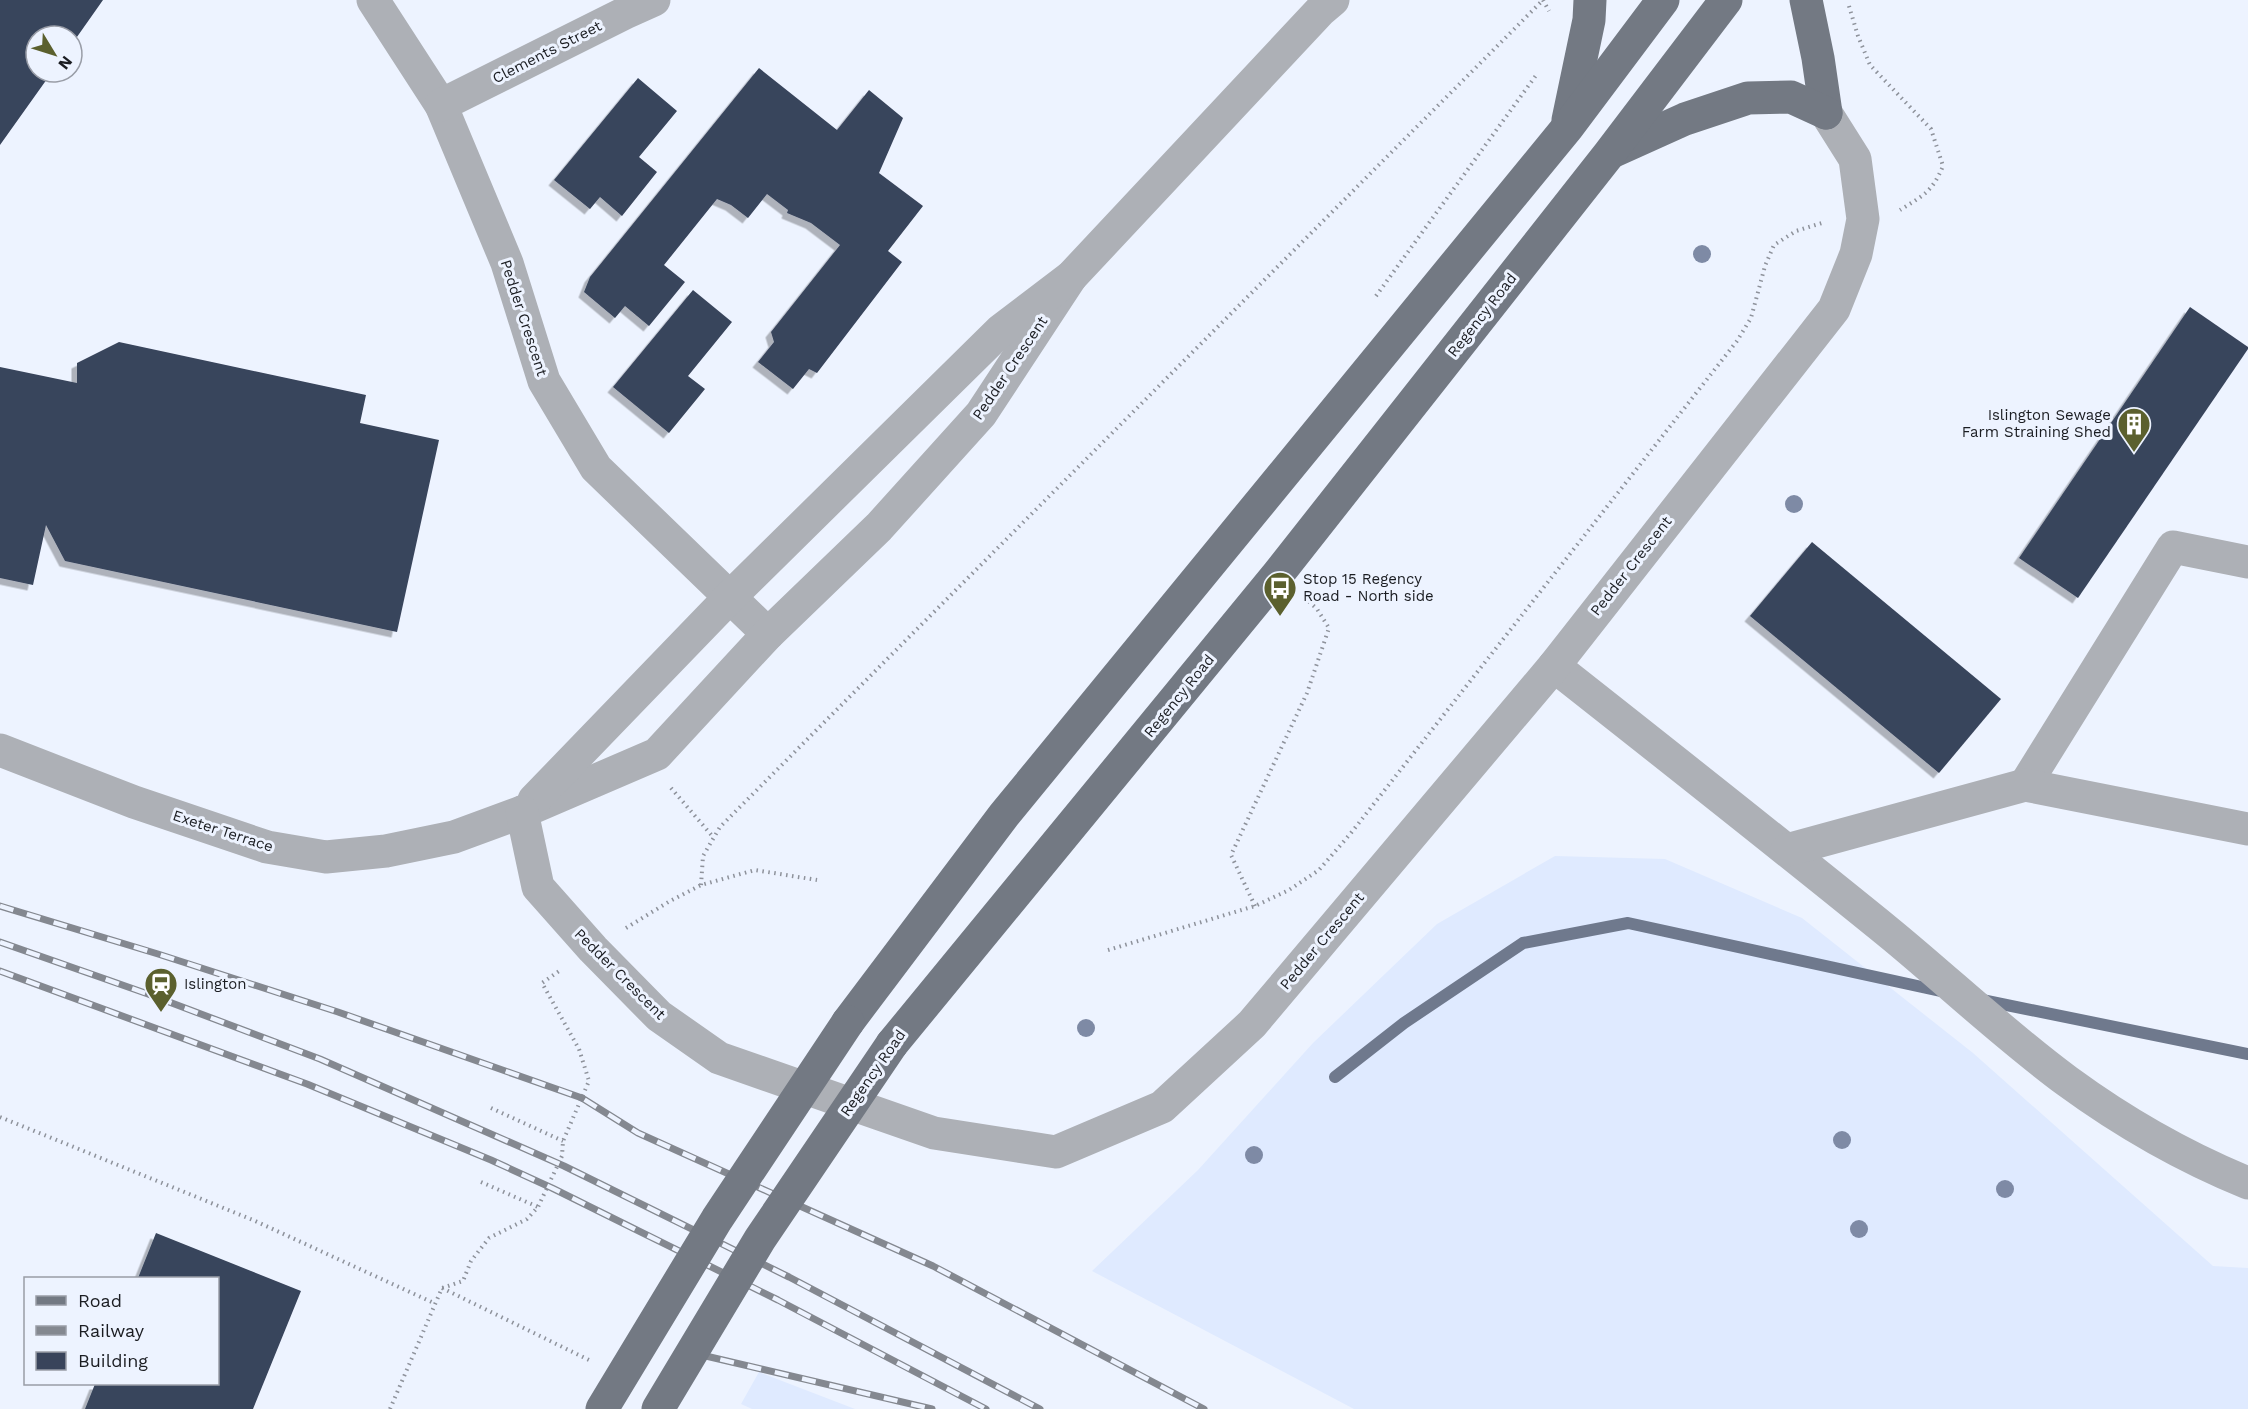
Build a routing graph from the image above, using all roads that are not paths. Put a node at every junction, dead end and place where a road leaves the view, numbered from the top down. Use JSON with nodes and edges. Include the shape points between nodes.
{"nodes":[{"id":1,"x":373,"y":0,"type":"edge"},
{"id":2,"x":654,"y":0,"type":"edge"},
{"id":3,"x":1334,"y":0,"type":"edge"},
{"id":4,"x":1590,"y":0,"type":"edge"},
{"id":5,"x":1663,"y":0,"type":"edge"},
{"id":6,"x":1726,"y":0,"type":"edge"},
{"id":7,"x":1806,"y":0,"type":"edge"},
{"id":8,"x":441,"y":105,"type":"junction"},
{"id":9,"x":1826,"y":113,"type":"junction"},
{"id":10,"x":1567,"y":128,"type":"junction"},
{"id":11,"x":1609,"y":154,"type":"junction"},
{"id":12,"x":1071,"y":277,"type":"junction"},
{"id":13,"x":2248,"y":562,"type":"edge"},
{"id":14,"x":730,"y":597,"type":"junction"},
{"id":15,"x":768,"y":634,"type":"junction"},
{"id":16,"x":1554,"y":666,"type":"junction"},
{"id":17,"x":0,"y":750,"type":"edge"},
{"id":18,"x":2025,"y":785,"type":"junction"},
{"id":19,"x":522,"y":812,"type":"junction"},
{"id":20,"x":2248,"y":829,"type":"edge"},
{"id":21,"x":1787,"y":849,"type":"junction"},
{"id":22,"x":2248,"y":1182,"type":"edge"},
{"id":23,"x":602,"y":1409,"type":"edge"},
{"id":24,"x":658,"y":1409,"type":"edge"}],
"edges":[{"from":1,"to":8,"type":"street","name":"Pedder Crescent"},
{"from":2,"to":8,"type":"street","name":"Clements Street"},
{"from":3,"to":12,"type":"street","name":"Pedder Crescent"},
{"from":4,"to":10,"type":"main road"},
{"from":5,"to":10,"type":"main road"},
{"from":6,"to":11,"type":"main road","name":"Regency Road"},
{"from":7,"to":9,"type":"main road"},
{"from":8,"to":14,"type":"street","name":"Pedder Crescent","via":[[507,263],[544,381],[596,468]]},
{"from":9,"to":11,"type":"main road","via":[[1791,98],[1748,98],[1684,119]]},
{"from":9,"to":16,"type":"street","name":"Pedder Crescent","via":[[1855,159],[1863,219],[1856,254],[1834,309]]},
{"from":10,"to":23,"type":"main road","bridge":true,"via":[[1004,815],[848,1022],[717,1219]]},
{"from":11,"to":24,"type":"main road","name":"Regency Road","bridge":true,"via":[[1278,574],[892,1044],[760,1239]]},
{"from":12,"to":14,"type":"street","name":"Pedder Crescent","via":[[1000,331]]},
{"from":12,"to":15,"type":"street","name":"Pedder Crescent","via":[[981,414],[879,527]]},
{"from":13,"to":18,"type":"street","via":[[2173,547]]},
{"from":14,"to":15,"type":"street","name":"Pedder Crescent"},
{"from":14,"to":19,"type":"street","name":"Pedder Crescent"},
{"from":15,"to":19,"type":"street","name":"Pedder Crescent","via":[[657,754]]},
{"from":16,"to":19,"type":"street","name":"Pedder Crescent","via":[[1252,1024],[1162,1107],[1056,1152],[934,1133],[719,1058],[659,1016],[538,887]]},
{"from":16,"to":21,"type":"street"},
{"from":17,"to":19,"type":"street","name":"Exeter Terrace","via":[[134,802],[267,847],[326,856],[386,851],[454,837]]},
{"from":18,"to":20,"type":"street"},
{"from":18,"to":21,"type":"street"},
{"from":21,"to":22,"type":"street","via":[[2067,1081],[2170,1146]]}]}
